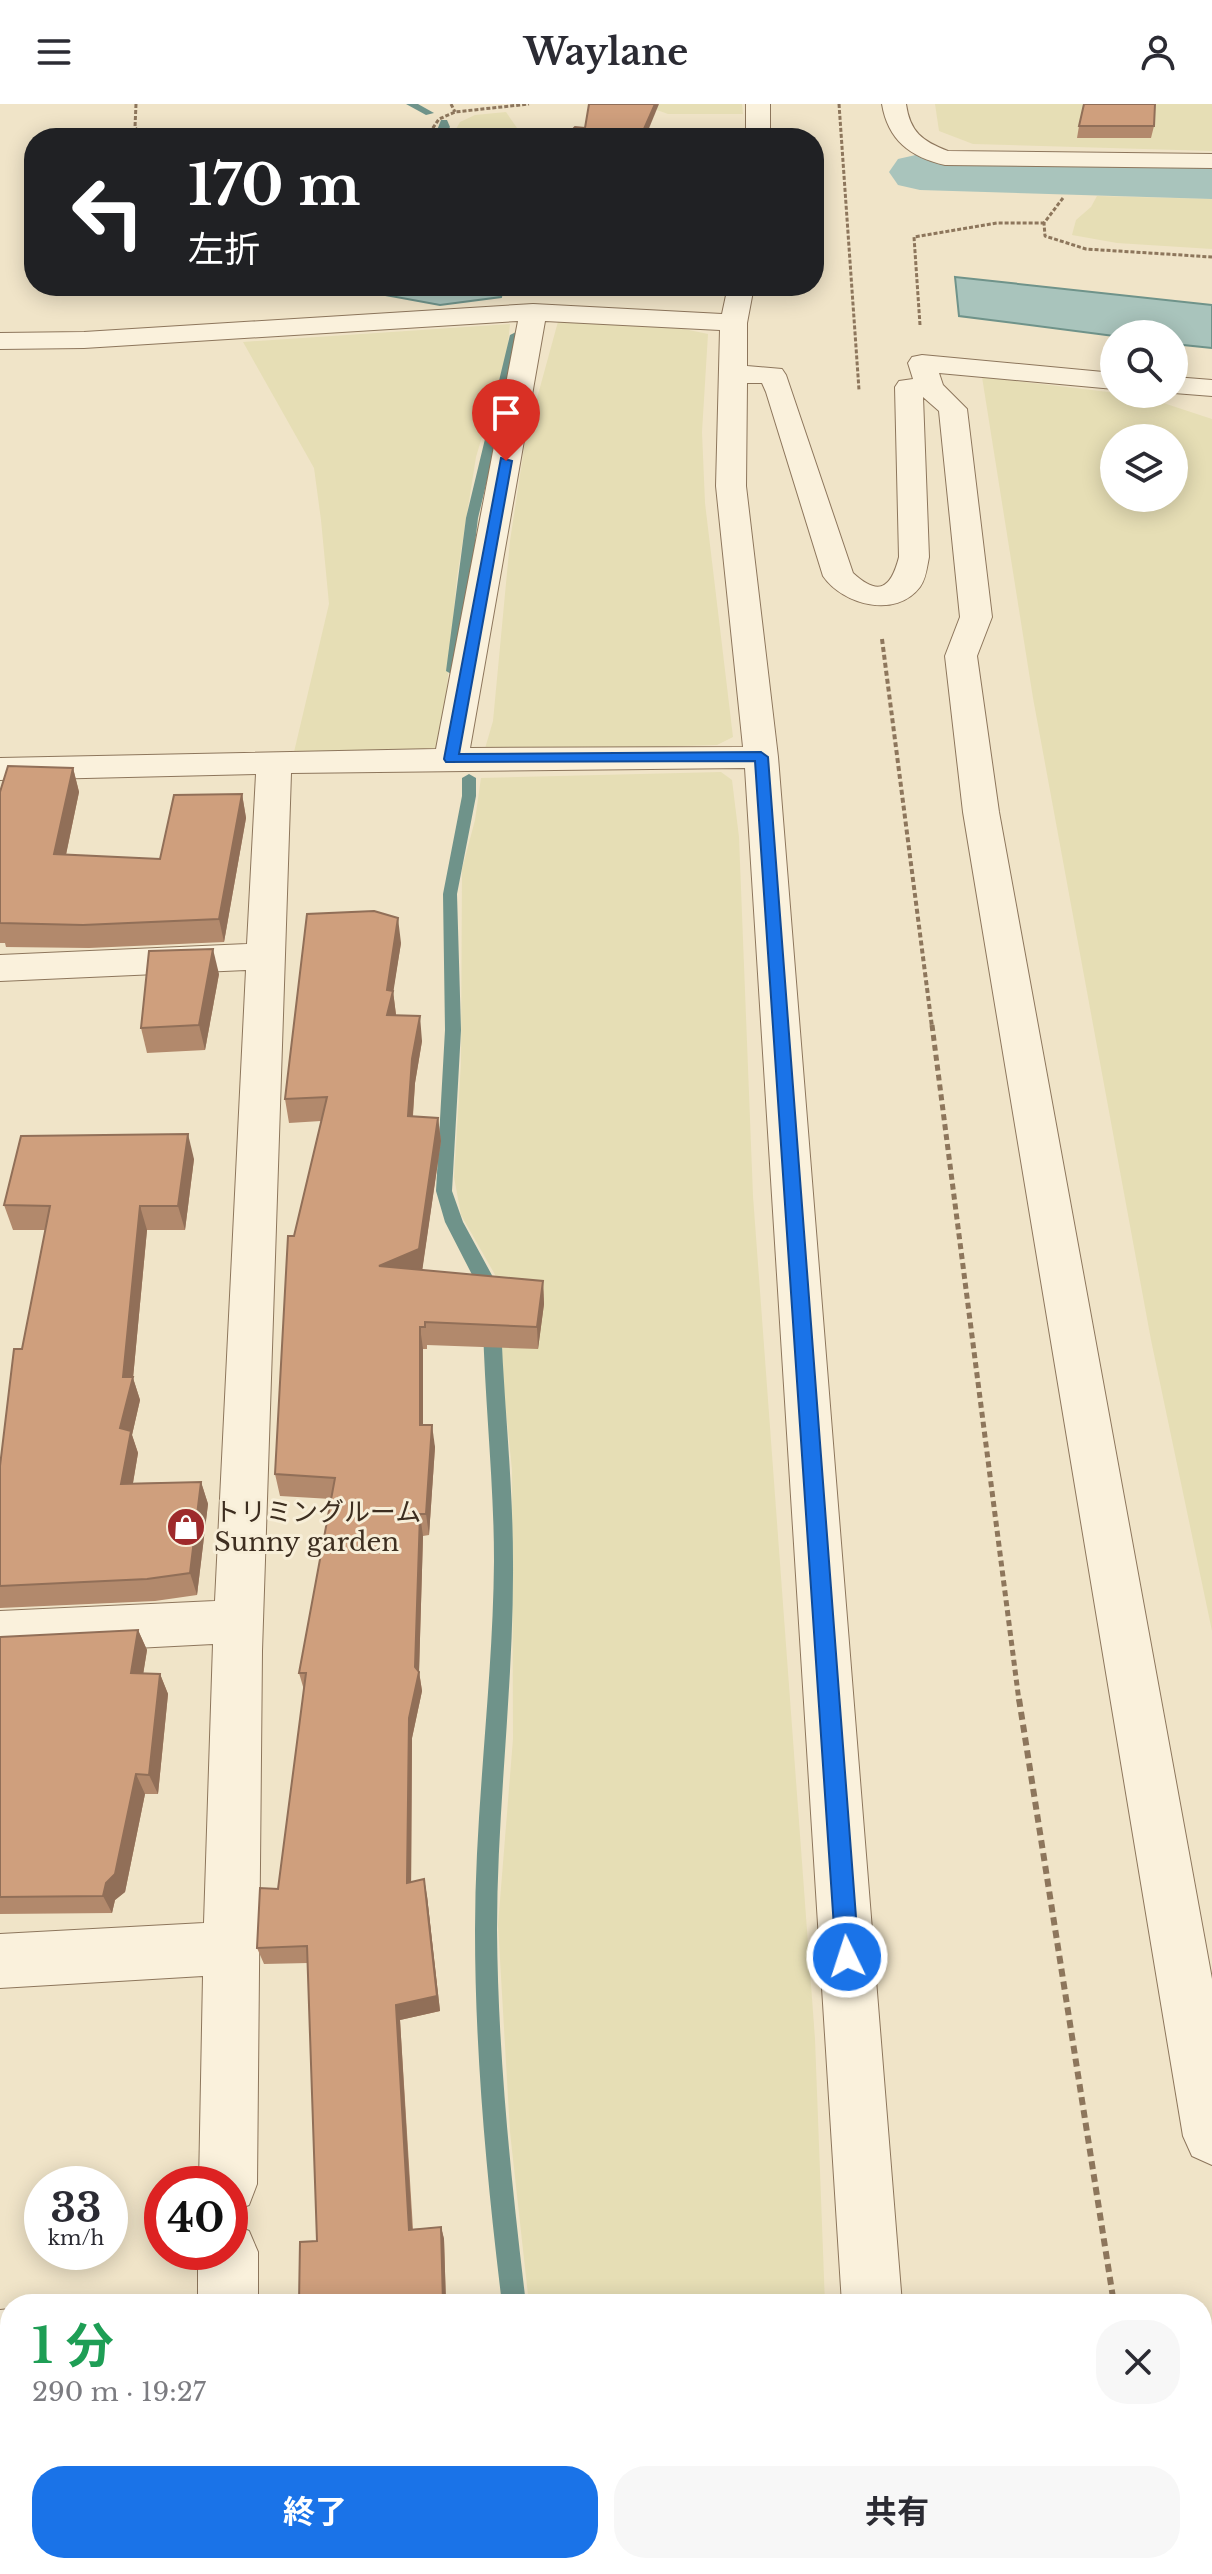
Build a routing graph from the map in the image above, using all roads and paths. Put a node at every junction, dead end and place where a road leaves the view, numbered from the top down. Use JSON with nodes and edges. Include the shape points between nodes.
{"nodes":[{"id":1,"x":136,"y":104,"type":"edge"},
{"id":2,"x":451,"y":104,"type":"edge"},
{"id":3,"x":529,"y":104,"type":"edge"},
{"id":4,"x":758,"y":104,"type":"edge"},
{"id":5,"x":839,"y":104,"type":"edge"},
{"id":6,"x":894,"y":104,"type":"edge"},
{"id":7,"x":500,"y":106,"type":"edge"},
{"id":8,"x":455,"y":112,"type":"junction"},
{"id":9,"x":136,"y":128,"type":"edge"},
{"id":10,"x":433,"y":128,"type":"edge"},
{"id":11,"x":758,"y":128,"type":"edge"},
{"id":12,"x":1212,"y":161,"type":"edge"},
{"id":13,"x":1063,"y":198,"type":"dead end"},
{"id":14,"x":1044,"y":223,"type":"junction"},
{"id":15,"x":1212,"y":257,"type":"edge"},
{"id":16,"x":737,"y":305,"type":"edge"},
{"id":17,"x":533,"y":312,"type":"junction"},
{"id":18,"x":0,"y":341,"type":"edge"},
{"id":19,"x":734,"y":374,"type":"junction"},
{"id":20,"x":926,"y":375,"type":"junction"},
{"id":21,"x":1100,"y":381,"type":"edge"},
{"id":22,"x":1188,"y":386,"type":"edge"},
{"id":23,"x":1212,"y":388,"type":"edge"},
{"id":24,"x":859,"y":397,"type":"dead end"},
{"id":25,"x":876,"y":596,"type":"junction"},
{"id":26,"x":761,"y":757,"type":"junction"},
{"id":27,"x":451,"y":759,"type":"junction"},
{"id":28,"x":274,"y":762,"type":"junction"},
{"id":29,"x":0,"y":769,"type":"edge"},
{"id":30,"x":266,"y":956,"type":"junction"},
{"id":31,"x":2,"y":979,"type":"edge"},
{"id":32,"x":238,"y":1621,"type":"junction"},
{"id":33,"x":0,"y":1633,"type":"edge"},
{"id":34,"x":228,"y":1948,"type":"junction"},
{"id":35,"x":0,"y":1961,"type":"edge"},
{"id":36,"x":1212,"y":2136,"type":"edge"},
{"id":37,"x":228,"y":2166,"type":"edge"},
{"id":38,"x":228,"y":2270,"type":"edge"},
{"id":39,"x":228,"y":2294,"type":"edge"},
{"id":40,"x":871,"y":2294,"type":"edge"},
{"id":41,"x":1112,"y":2294,"type":"edge"}],
"edges":[{"from":1,"to":9,"type":"path"},
{"from":2,"to":8,"type":"path"},
{"from":3,"to":7,"type":"path"},
{"from":4,"to":11,"type":"street"},
{"from":5,"to":24,"type":"path"},
{"from":6,"to":12,"type":"street","via":[[897,127],[915,147],[945,158]]},
{"from":7,"to":8,"type":"path"},
{"from":8,"to":10,"type":"path"},
{"from":13,"to":14,"type":"path"},
{"from":14,"to":15,"type":"path","via":[[1045,236],[1086,249]]},
{"from":14,"to":20,"type":"path","via":[[997,223],[914,237]]},
{"from":16,"to":17,"type":"street"},
{"from":16,"to":19,"type":"street"},
{"from":17,"to":18,"type":"street"},
{"from":17,"to":27,"type":"street"},
{"from":19,"to":25,"type":"street","via":[[772,375],[839,576],[855,591]]},
{"from":19,"to":26,"type":"street","via":[[731,486]]},
{"from":20,"to":21,"type":"street"},
{"from":20,"to":25,"type":"street","via":[[909,387],[914,557],[908,582],[898,592]]},
{"from":20,"to":36,"type":"street","via":[[953,409],[976,617],[961,656],[981,812]]},
{"from":22,"to":23,"type":"street"},
{"from":25,"to":41,"type":"path","via":[[1023,1729]]},
{"from":26,"to":27,"type":"street"},
{"from":26,"to":40,"type":"street"},
{"from":27,"to":28,"type":"street"},
{"from":28,"to":29,"type":"street"},
{"from":28,"to":30,"type":"street"},
{"from":30,"to":31,"type":"street"},
{"from":30,"to":32,"type":"street"},
{"from":32,"to":33,"type":"street"},
{"from":32,"to":34,"type":"street"},
{"from":34,"to":35,"type":"street"},
{"from":34,"to":37,"type":"street"},
{"from":38,"to":39,"type":"street"}]}
